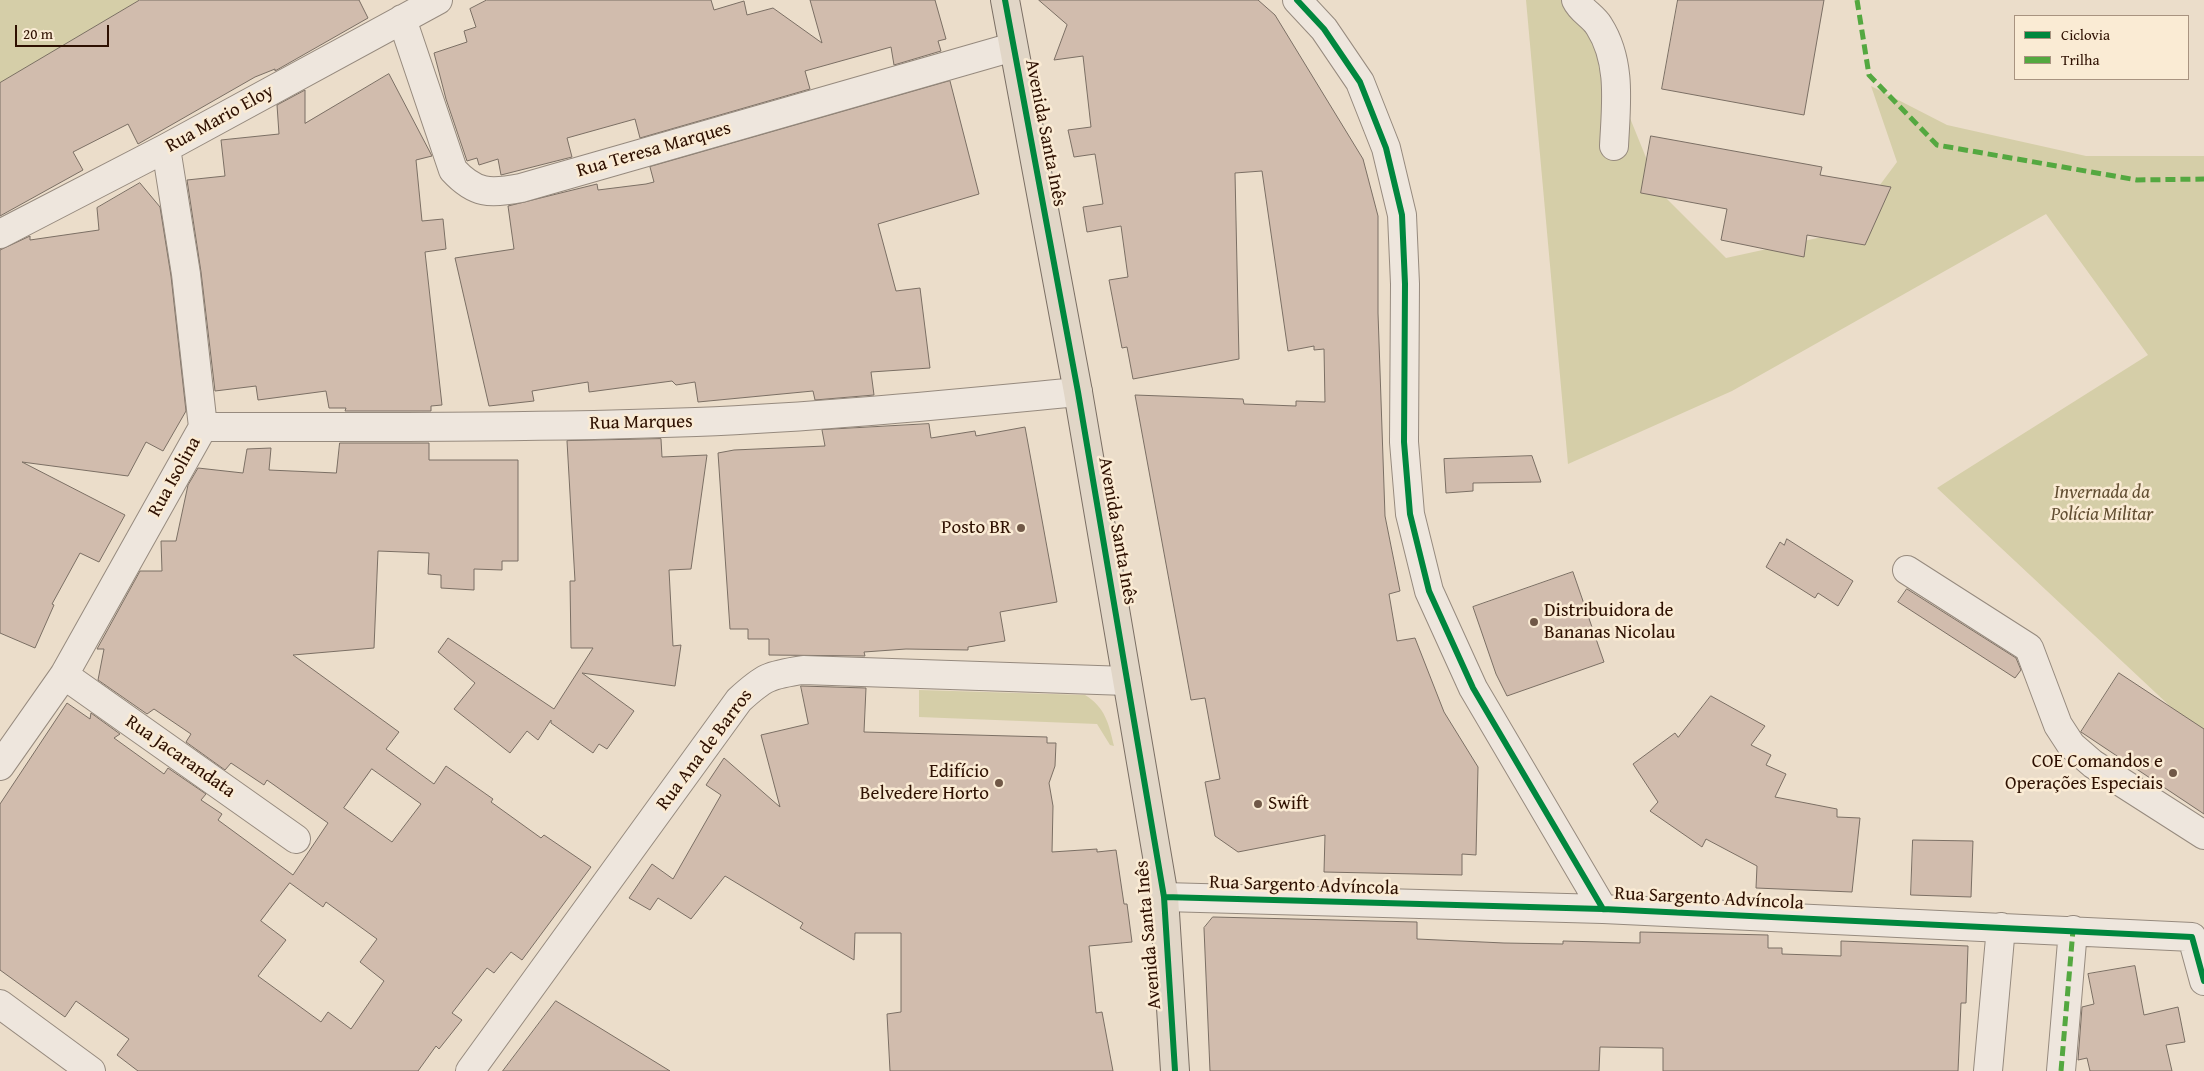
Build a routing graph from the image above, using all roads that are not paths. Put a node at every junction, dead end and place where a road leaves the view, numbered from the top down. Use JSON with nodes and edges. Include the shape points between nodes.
{"nodes":[{"id":1,"x":438,"y":0,"type":"edge"},
{"id":2,"x":1005,"y":0,"type":"edge"},
{"id":3,"x":1297,"y":0,"type":"edge"},
{"id":4,"x":1576,"y":0,"type":"edge"},
{"id":5,"x":402,"y":19,"type":"junction"},
{"id":6,"x":1013,"y":47,"type":"junction"},
{"id":7,"x":1614,"y":146,"type":"dead end"},
{"id":8,"x":166,"y":148,"type":"junction"},
{"id":9,"x":0,"y":234,"type":"edge"},
{"id":10,"x":1078,"y":392,"type":"junction"},
{"id":11,"x":203,"y":426,"type":"junction"},
{"id":12,"x":1907,"y":570,"type":"dead end"},
{"id":13,"x":64,"y":676,"type":"junction"},
{"id":14,"x":1127,"y":681,"type":"junction"},
{"id":15,"x":0,"y":766,"type":"edge"},
{"id":16,"x":2204,"y":835,"type":"edge"},
{"id":17,"x":296,"y":839,"type":"dead end"},
{"id":18,"x":1164,"y":898,"type":"junction"},
{"id":19,"x":1603,"y":909,"type":"junction"},
{"id":20,"x":2001,"y":927,"type":"junction"},
{"id":21,"x":2073,"y":930,"type":"junction"},
{"id":22,"x":2204,"y":982,"type":"edge"},
{"id":23,"x":0,"y":1004,"type":"edge"},
{"id":24,"x":91,"y":1071,"type":"edge"},
{"id":25,"x":470,"y":1071,"type":"edge"},
{"id":26,"x":1175,"y":1071,"type":"edge"},
{"id":27,"x":1988,"y":1071,"type":"edge"},
{"id":28,"x":2062,"y":1071,"type":"edge"}],
"edges":[{"from":1,"to":5,"type":"street","name":"Rua Mario Eloy"},
{"from":2,"to":6,"type":"main road","name":"Avenida Santa Inês"},
{"from":3,"to":19,"type":"street","via":[[1324,29],[1360,82],[1386,148],[1402,215],[1404,442],[1410,514],[1429,591],[1473,688]]},
{"from":4,"to":7,"type":"street","via":[[1598,24],[1611,49],[1616,81]]},
{"from":5,"to":6,"type":"street","name":"Rua Teresa Marques","via":[[453,170],[465,183],[479,190],[499,192]]},
{"from":5,"to":8,"type":"street","name":"Rua Mario Eloy"},
{"from":6,"to":10,"type":"main road","name":"Avenida Santa Inês"},
{"from":8,"to":9,"type":"street","name":"Rua Mario Eloy"},
{"from":8,"to":11,"type":"street","name":"Rua Isolina","via":[[186,274]]},
{"from":10,"to":11,"type":"street","name":"Rua Marques","via":[[697,422],[419,428]]},
{"from":10,"to":14,"type":"main road","name":"Avenida Santa Inês"},
{"from":11,"to":13,"type":"street","name":"Rua Isolina"},
{"from":12,"to":16,"type":"street","via":[[2024,644],[2032,655],[2058,725],[2071,745],[2093,764]]},
{"from":13,"to":15,"type":"street","name":"Rua Isolina"},
{"from":13,"to":17,"type":"street","name":"Rua Jacarandata"},
{"from":14,"to":18,"type":"main road","name":"Avenida Santa Inês"},
{"from":14,"to":25,"type":"street","name":"Rua Ana de Barros","via":[[803,670],[760,681],[739,700]]},
{"from":18,"to":19,"type":"street","name":"Rua Sargento Advíncola"},
{"from":18,"to":26,"type":"main road","name":"Avenida Santa Inês"},
{"from":19,"to":20,"type":"street","name":"Rua Sargento Advíncola"},
{"from":20,"to":21,"type":"street","name":"Rua Sargento Advíncola"},
{"from":20,"to":27,"type":"street"},
{"from":21,"to":22,"type":"street","name":"Rua Sargento Advíncola","via":[[2192,937]]},
{"from":21,"to":28,"type":"street"},
{"from":23,"to":24,"type":"street"}]}
